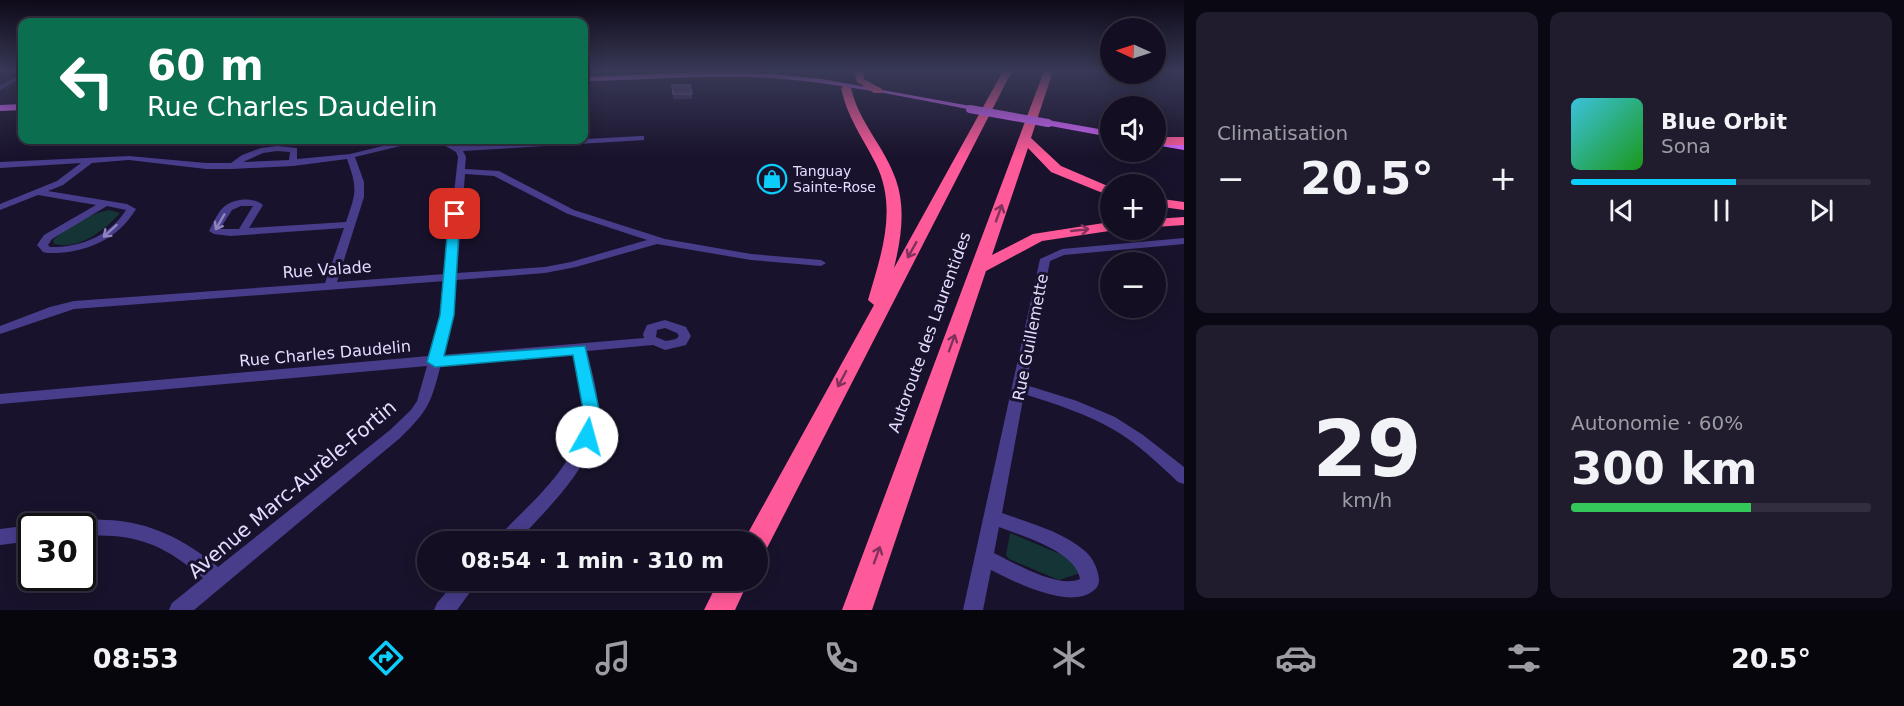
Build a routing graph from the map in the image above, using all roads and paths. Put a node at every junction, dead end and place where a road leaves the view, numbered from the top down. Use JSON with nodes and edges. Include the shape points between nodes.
{"nodes":[{"id":1,"x":849,"y":99,"type":"edge"},
{"id":2,"x":924,"y":99,"type":"edge"},
{"id":3,"x":928,"y":99,"type":"edge"},
{"id":4,"x":993,"y":99,"type":"edge"},
{"id":5,"x":1039,"y":99,"type":"edge"},
{"id":6,"x":18,"y":102,"type":"edge"},
{"id":7,"x":0,"y":103,"type":"edge"},
{"id":8,"x":18,"y":107,"type":"edge"},
{"id":9,"x":0,"y":108,"type":"edge"},
{"id":10,"x":971,"y":108,"type":"junction"},
{"id":11,"x":1100,"y":131,"type":"edge"},
{"id":12,"x":641,"y":138,"type":"dead end"},
{"id":13,"x":1025,"y":139,"type":"junction"},
{"id":14,"x":588,"y":141,"type":"edge"},
{"id":15,"x":1166,"y":143,"type":"edge"},
{"id":16,"x":398,"y":144,"type":"edge"},
{"id":17,"x":446,"y":144,"type":"edge"},
{"id":18,"x":540,"y":144,"type":"edge"},
{"id":19,"x":1184,"y":146,"type":"edge"},
{"id":20,"x":455,"y":149,"type":"junction"},
{"id":21,"x":350,"y":156,"type":"junction"},
{"id":22,"x":88,"y":160,"type":"junction"},
{"id":23,"x":293,"y":163,"type":"junction"},
{"id":24,"x":3,"y":166,"type":"edge"},
{"id":25,"x":231,"y":166,"type":"junction"},
{"id":26,"x":460,"y":171,"type":"junction"},
{"id":27,"x":1100,"y":188,"type":"edge"},
{"id":28,"x":37,"y":192,"type":"junction"},
{"id":29,"x":104,"y":204,"type":"junction"},
{"id":30,"x":1166,"y":204,"type":"edge"},
{"id":31,"x":1184,"y":206,"type":"edge"},
{"id":32,"x":0,"y":207,"type":"edge"},
{"id":33,"x":1184,"y":221,"type":"edge"},
{"id":34,"x":1166,"y":222,"type":"edge"},
{"id":35,"x":351,"y":225,"type":"junction"},
{"id":36,"x":1100,"y":228,"type":"edge"},
{"id":37,"x":242,"y":231,"type":"dead end"},
{"id":38,"x":658,"y":240,"type":"junction"},
{"id":39,"x":1184,"y":241,"type":"edge"},
{"id":40,"x":821,"y":263,"type":"dead end"},
{"id":41,"x":979,"y":268,"type":"junction"},
{"id":42,"x":449,"y":276,"type":"junction"},
{"id":43,"x":330,"y":285,"type":"junction"},
{"id":44,"x":870,"y":327,"type":"junction"},
{"id":45,"x":0,"y":330,"type":"edge"},
{"id":46,"x":653,"y":341,"type":"dead end"},
{"id":47,"x":580,"y":349,"type":"junction"},
{"id":48,"x":435,"y":362,"type":"junction"},
{"id":49,"x":1020,"y":388,"type":"junction"},
{"id":50,"x":0,"y":399,"type":"edge"},
{"id":51,"x":1184,"y":477,"type":"edge"},
{"id":52,"x":993,"y":517,"type":"junction"},
{"id":53,"x":96,"y":528,"type":"edge"},
{"id":54,"x":515,"y":531,"type":"edge"},
{"id":55,"x":762,"y":531,"type":"edge"},
{"id":56,"x":18,"y":535,"type":"edge"},
{"id":57,"x":0,"y":537,"type":"edge"},
{"id":58,"x":985,"y":558,"type":"junction"},
{"id":59,"x":217,"y":579,"type":"junction"},
{"id":60,"x":460,"y":591,"type":"edge"},
{"id":61,"x":729,"y":591,"type":"edge"},
{"id":62,"x":179,"y":610,"type":"edge"},
{"id":63,"x":444,"y":610,"type":"edge"},
{"id":64,"x":719,"y":610,"type":"edge"},
{"id":65,"x":857,"y":610,"type":"edge"},
{"id":66,"x":973,"y":610,"type":"edge"}],
"edges":[{"from":1,"to":44,"type":"highway","via":[[852,115],[885,170],[895,201],[894,234]]},
{"from":2,"to":10,"type":"main road"},
{"from":3,"to":10,"type":"main road"},
{"from":4,"to":44,"type":"highway","one_way":true},
{"from":5,"to":13,"type":"highway","name":"Autoroute des Laurentides"},
{"from":6,"to":7,"type":"main road"},
{"from":8,"to":9,"type":"main road"},
{"from":10,"to":11,"type":"main road","bridge":true},
{"from":12,"to":14,"type":"street"},
{"from":13,"to":27,"type":"highway","via":[[1056,169]]},
{"from":41,"to":13,"type":"highway","name":"Autoroute des Laurentides","one_way":true},
{"from":15,"to":19,"type":"highway"},
{"from":16,"to":21,"type":"street"},
{"from":17,"to":20,"type":"street"},
{"from":18,"to":20,"type":"street"},
{"from":20,"to":26,"type":"street","name":"Avenue Marc-Aurèle-Fortin","via":[[462,156]]},
{"from":21,"to":23,"type":"street"},
{"from":21,"to":35,"type":"street","via":[[360,189]]},
{"from":22,"to":24,"type":"street"},
{"from":22,"to":25,"type":"street","via":[[144,159]]},
{"from":22,"to":28,"type":"street","via":[[60,183]]},
{"from":23,"to":25,"type":"street"},
{"from":23,"to":25,"type":"street","via":[[294,150],[273,149],[256,151]]},
{"from":26,"to":38,"type":"street","via":[[496,173],[571,212]]},
{"from":26,"to":42,"type":"street","name":"Avenue Marc-Aurèle-Fortin"},
{"from":28,"to":29,"type":"street"},
{"from":28,"to":32,"type":"street"},
{"from":29,"to":29,"type":"street","one_way":true,"via":[[131,210],[96,241],[58,250],[42,247],[48,237]]},
{"from":30,"to":31,"type":"highway"},
{"from":33,"to":34,"type":"highway"},
{"from":35,"to":37,"type":"street"},
{"from":35,"to":43,"type":"street"},
{"from":41,"to":36,"type":"highway","one_way":true,"via":[[1038,237]]},
{"from":38,"to":40,"type":"street","via":[[751,257]]},
{"from":38,"to":42,"type":"street","name":"Rue Valade","via":[[560,268]]},
{"from":39,"to":49,"type":"street","name":"Rue Guillemette","via":[[1049,256],[1044,263]]},
{"from":65,"to":41,"type":"highway","name":"Autoroute des Laurentides","one_way":true},
{"from":42,"to":43,"type":"street","name":"Rue Valade"},
{"from":42,"to":48,"type":"street","name":"Avenue Marc-Aurèle-Fortin","via":[[447,315]]},
{"from":43,"to":45,"type":"street","name":"Rue Valade","via":[[74,305]]},
{"from":44,"to":55,"type":"highway","one_way":true},
{"from":46,"to":47,"type":"street","name":"Rue Charles Daudelin"},
{"from":47,"to":48,"type":"street","name":"Rue Charles Daudelin"},
{"from":47,"to":54,"type":"street","via":[[591,409],[584,444],[569,470]]},
{"from":48,"to":50,"type":"street","name":"Rue Charles Daudelin"},
{"from":48,"to":59,"type":"street","name":"Avenue Marc-Aurèle-Fortin","via":[[424,401],[407,423]]},
{"from":49,"to":51,"type":"street","via":[[1120,427]]},
{"from":49,"to":52,"type":"street","name":"Rue Guillemette"},
{"from":52,"to":58,"type":"street","name":"Rue Guillemette"},
{"from":52,"to":58,"type":"street","via":[[1076,553],[1089,568],[1090,582],[1082,589],[1062,591]]},
{"from":53,"to":59,"type":"street","via":[[123,527],[163,538]]},
{"from":56,"to":57,"type":"street"},
{"from":58,"to":66,"type":"street","name":"Rue Guillemette"},
{"from":59,"to":62,"type":"street","name":"Avenue Marc-Aurèle-Fortin"},
{"from":60,"to":63,"type":"street"},
{"from":61,"to":64,"type":"highway"}]}
